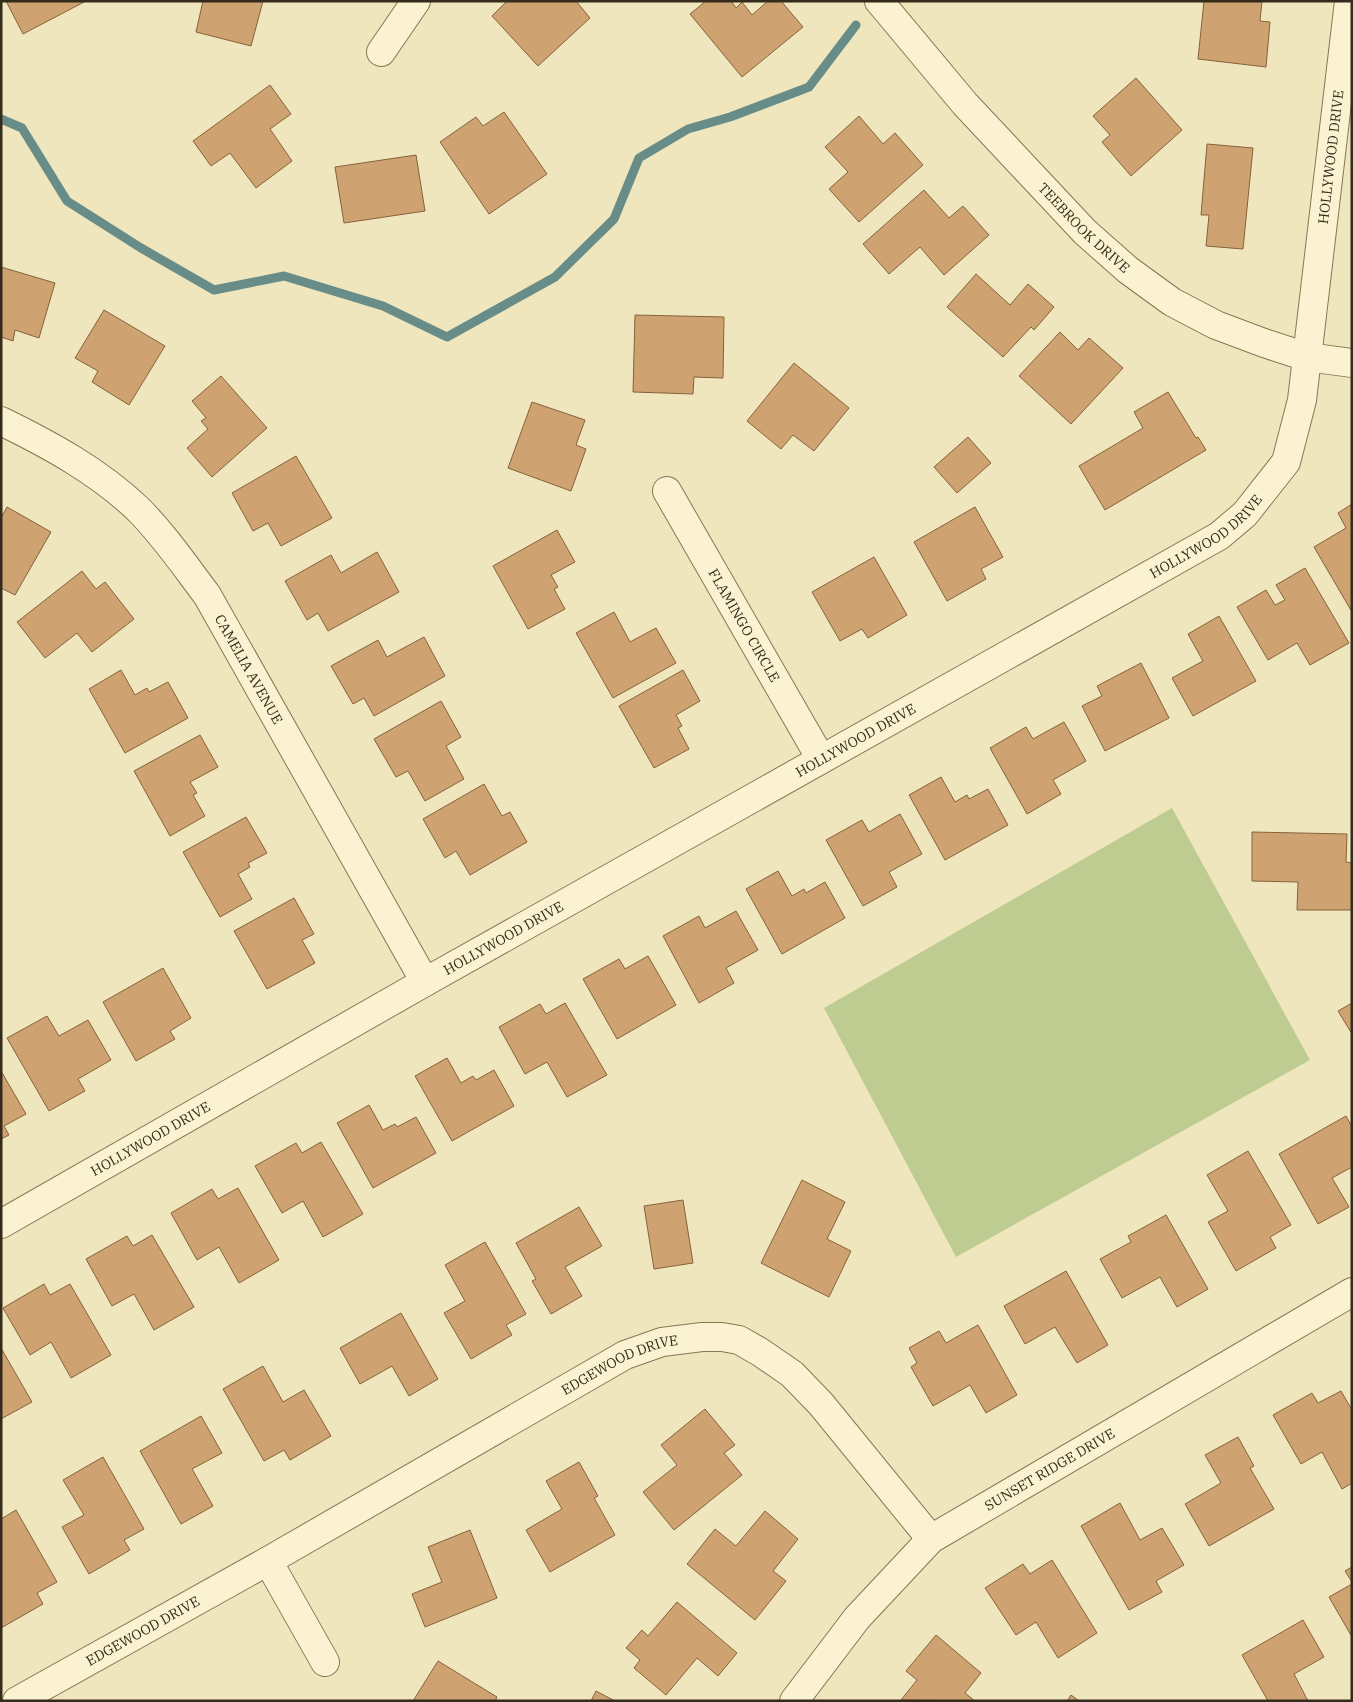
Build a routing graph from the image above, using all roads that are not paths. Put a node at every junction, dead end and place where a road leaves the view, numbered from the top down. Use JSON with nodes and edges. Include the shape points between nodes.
{"nodes":[{"id":1,"x":416,"y":1,"type":"edge"},
{"id":2,"x":880,"y":1,"type":"edge"},
{"id":3,"x":1349,"y":1,"type":"edge"},
{"id":4,"x":381,"y":52,"type":"dead end"},
{"id":5,"x":1307,"y":357,"type":"junction"},
{"id":6,"x":1352,"y":363,"type":"edge"},
{"id":7,"x":1,"y":421,"type":"edge"},
{"id":8,"x":667,"y":491,"type":"dead end"},
{"id":9,"x":821,"y":759,"type":"junction"},
{"id":10,"x":425,"y":982,"type":"junction"},
{"id":11,"x":1,"y":1224,"type":"edge"},
{"id":12,"x":1352,"y":1292,"type":"edge"},
{"id":13,"x":931,"y":1539,"type":"junction"},
{"id":14,"x":268,"y":1561,"type":"junction"},
{"id":15,"x":325,"y":1662,"type":"dead end"},
{"id":16,"x":17,"y":1701,"type":"edge"},
{"id":17,"x":794,"y":1701,"type":"edge"}],
"edges":[{"from":1,"to":4,"type":"street"},
{"from":2,"to":5,"type":"street","name":"TEEBROOK DRIVE","via":[[965,104],[1085,232],[1128,270],[1172,302],[1216,325]]},
{"from":3,"to":5,"type":"street","name":"HOLLYWOOD DRIVE"},
{"from":5,"to":6,"type":"street","name":"TEEBROOK DRIVE"},
{"from":5,"to":9,"type":"street","name":"HOLLYWOOD DRIVE","via":[[1302,400],[1286,462],[1246,514],[1219,536]]},
{"from":7,"to":10,"type":"street","name":"CAMELIA AVENUE","via":[[50,444],[100,478],[138,509],[170,545],[207,595]]},
{"from":8,"to":9,"type":"street","name":"FLAMINGO CIRCLE"},
{"from":9,"to":10,"type":"street","name":"HOLLYWOOD DRIVE"},
{"from":10,"to":11,"type":"street","name":"HOLLYWOOD DRIVE"},
{"from":12,"to":13,"type":"street","name":"SUNSET RIDGE DRIVE"},
{"from":13,"to":14,"type":"street","name":"EDGEWOOD DRIVE","via":[[821,1404],[792,1374],[740,1340],[722,1336],[662,1342],[626,1355]]},
{"from":13,"to":17,"type":"street","name":"SUNSET RIDGE DRIVE","via":[[857,1618]]},
{"from":14,"to":15,"type":"street"},
{"from":14,"to":16,"type":"street","name":"EDGEWOOD DRIVE"}]}
